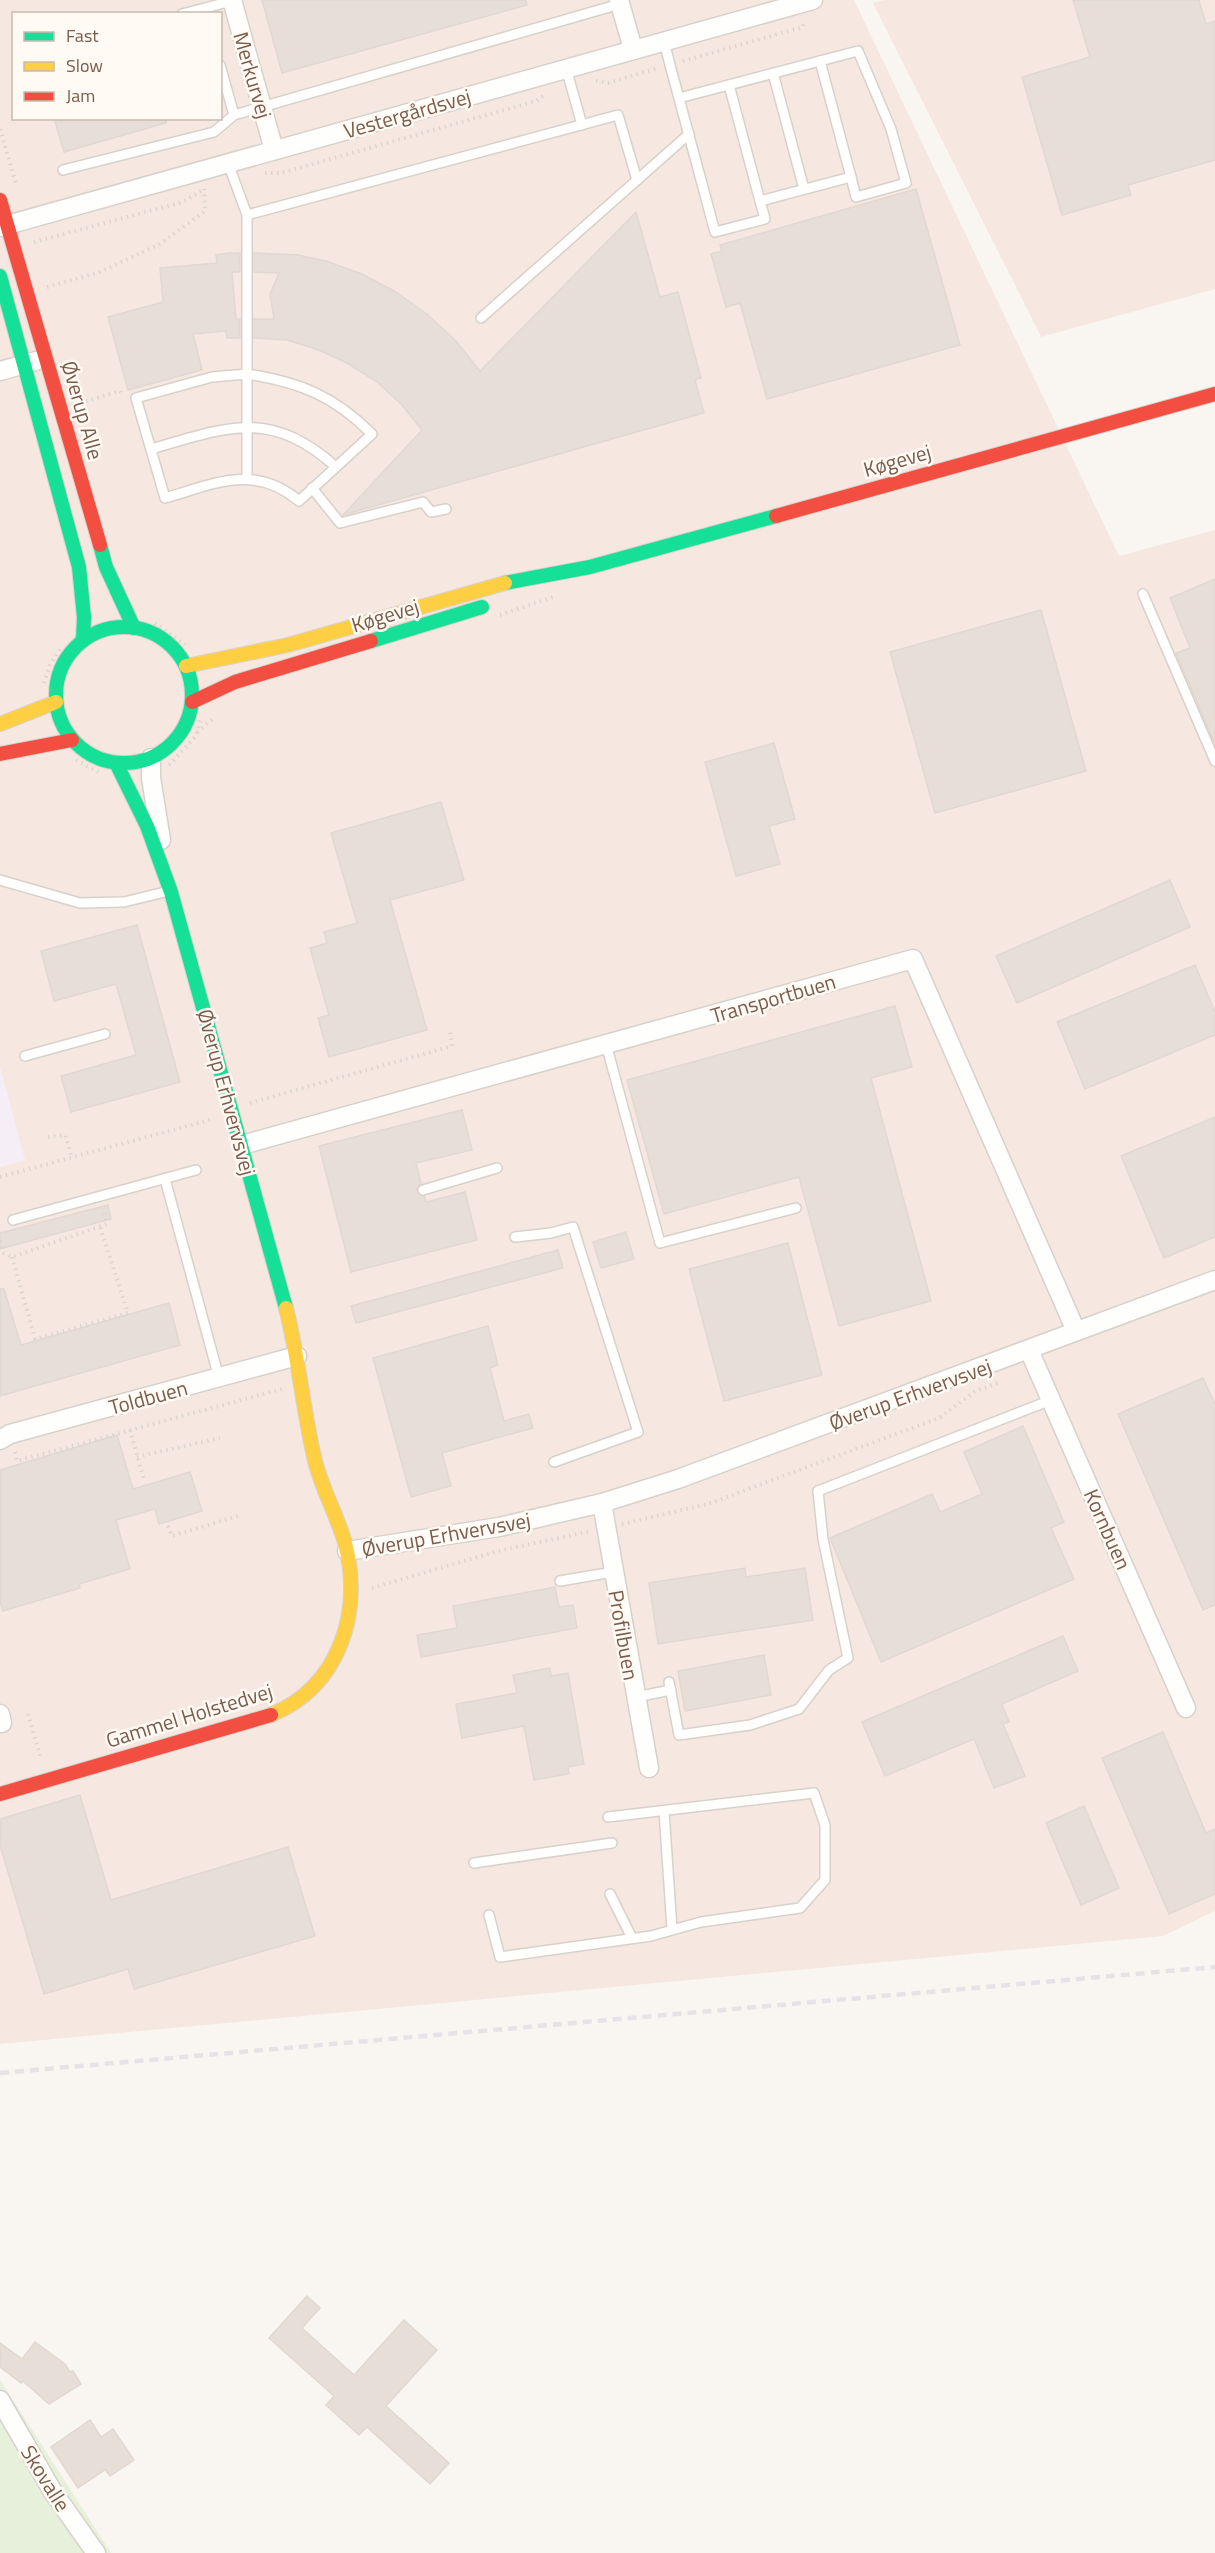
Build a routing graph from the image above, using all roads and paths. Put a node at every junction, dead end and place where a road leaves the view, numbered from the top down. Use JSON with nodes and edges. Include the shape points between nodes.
{"nodes":[{"id":1,"x":232,"y":0,"type":"edge"},
{"id":2,"x":813,"y":0,"type":"edge"},
{"id":3,"x":620,"y":2,"type":"edge"},
{"id":4,"x":189,"y":12,"type":"edge"},
{"id":5,"x":664,"y":41,"type":"junction"},
{"id":6,"x":633,"y":49,"type":"junction"},
{"id":7,"x":820,"y":61,"type":"junction"},
{"id":8,"x":670,"y":65,"type":"junction"},
{"id":9,"x":566,"y":68,"type":"junction"},
{"id":10,"x":222,"y":72,"type":"edge"},
{"id":11,"x":773,"y":73,"type":"junction"},
{"id":12,"x":729,"y":84,"type":"junction"},
{"id":13,"x":571,"y":86,"type":"junction"},
{"id":14,"x":679,"y":98,"type":"junction"},
{"id":15,"x":262,"y":108,"type":"junction"},
{"id":16,"x":234,"y":116,"type":"junction"},
{"id":17,"x":582,"y":124,"type":"junction"},
{"id":18,"x":689,"y":134,"type":"junction"},
{"id":19,"x":274,"y":150,"type":"junction"},
{"id":20,"x":228,"y":163,"type":"junction"},
{"id":21,"x":63,"y":170,"type":"dead end"},
{"id":22,"x":202,"y":170,"type":"junction"},
{"id":23,"x":851,"y":177,"type":"junction"},
{"id":24,"x":235,"y":180,"type":"junction"},
{"id":25,"x":637,"y":180,"type":"junction"},
{"id":26,"x":204,"y":189,"type":"junction"},
{"id":27,"x":804,"y":189,"type":"junction"},
{"id":28,"x":0,"y":200,"type":"edge"},
{"id":29,"x":760,"y":201,"type":"junction"},
{"id":30,"x":247,"y":214,"type":"junction"},
{"id":31,"x":4,"y":226,"type":"edge"},
{"id":32,"x":15,"y":246,"type":"junction"},
{"id":33,"x":0,"y":276,"type":"edge"},
{"id":34,"x":46,"y":287,"type":"dead end"},
{"id":35,"x":481,"y":318,"type":"dead end"},
{"id":36,"x":46,"y":357,"type":"junction"},
{"id":37,"x":24,"y":364,"type":"junction"},
{"id":38,"x":0,"y":371,"type":"edge"},
{"id":39,"x":247,"y":374,"type":"junction"},
{"id":40,"x":1215,"y":394,"type":"edge"},
{"id":41,"x":136,"y":398,"type":"junction"},
{"id":42,"x":77,"y":404,"type":"dead end"},
{"id":43,"x":247,"y":426,"type":"junction"},
{"id":44,"x":151,"y":449,"type":"junction"},
{"id":45,"x":336,"y":468,"type":"junction"},
{"id":46,"x":247,"y":478,"type":"junction"},
{"id":47,"x":312,"y":488,"type":"junction"},
{"id":48,"x":446,"y":509,"type":"dead end"},
{"id":49,"x":590,"y":567,"type":"junction"},
{"id":50,"x":1143,"y":594,"type":"dead end"},
{"id":51,"x":513,"y":596,"type":"dead end"},
{"id":52,"x":492,"y":603,"type":"dead end"},
{"id":53,"x":131,"y":622,"type":"junction"},
{"id":54,"x":84,"y":634,"type":"junction"},
{"id":55,"x":193,"y":665,"type":"junction"},
{"id":56,"x":206,"y":694,"type":"junction"},
{"id":57,"x":192,"y":702,"type":"junction"},
{"id":58,"x":50,"y":705,"type":"junction"},
{"id":59,"x":0,"y":724,"type":"edge"},
{"id":60,"x":72,"y":740,"type":"junction"},
{"id":61,"x":57,"y":743,"type":"junction"},
{"id":62,"x":0,"y":754,"type":"edge"},
{"id":63,"x":1215,"y":761,"type":"edge"},
{"id":64,"x":116,"y":763,"type":"junction"},
{"id":65,"x":151,"y":765,"type":"junction"},
{"id":66,"x":123,"y":776,"type":"junction"},
{"id":67,"x":164,"y":866,"type":"junction"},
{"id":68,"x":0,"y":880,"type":"edge"},
{"id":69,"x":171,"y":890,"type":"junction"},
{"id":70,"x":450,"y":1029,"type":"dead end"},
{"id":71,"x":105,"y":1034,"type":"dead end"},
{"id":72,"x":606,"y":1044,"type":"junction"},
{"id":73,"x":25,"y":1056,"type":"dead end"},
{"id":74,"x":233,"y":1113,"type":"junction"},
{"id":75,"x":48,"y":1137,"type":"dead end"},
{"id":76,"x":242,"y":1145,"type":"junction"},
{"id":77,"x":72,"y":1158,"type":"junction"},
{"id":78,"x":497,"y":1168,"type":"dead end"},
{"id":79,"x":196,"y":1170,"type":"dead end"},
{"id":80,"x":0,"y":1177,"type":"edge"},
{"id":81,"x":165,"y":1179,"type":"junction"},
{"id":82,"x":423,"y":1190,"type":"dead end"},
{"id":83,"x":101,"y":1196,"type":"junction"},
{"id":84,"x":796,"y":1208,"type":"dead end"},
{"id":85,"x":13,"y":1220,"type":"dead end"},
{"id":86,"x":100,"y":1227,"type":"junction"},
{"id":87,"x":515,"y":1237,"type":"dead end"},
{"id":88,"x":0,"y":1241,"type":"edge"},
{"id":89,"x":12,"y":1257,"type":"junction"},
{"id":90,"x":1215,"y":1280,"type":"edge"},
{"id":91,"x":1076,"y":1331,"type":"junction"},
{"id":92,"x":1029,"y":1350,"type":"junction"},
{"id":93,"x":297,"y":1356,"type":"junction"},
{"id":94,"x":219,"y":1378,"type":"junction"},
{"id":95,"x":1005,"y":1379,"type":"dead end"},
{"id":96,"x":302,"y":1384,"type":"junction"},
{"id":97,"x":1051,"y":1400,"type":"junction"},
{"id":98,"x":130,"y":1430,"type":"junction"},
{"id":99,"x":5,"y":1437,"type":"edge"},
{"id":100,"x":220,"y":1438,"type":"dead end"},
{"id":101,"x":137,"y":1457,"type":"junction"},
{"id":102,"x":554,"y":1462,"type":"dead end"},
{"id":103,"x":144,"y":1480,"type":"dead end"},
{"id":104,"x":602,"y":1503,"type":"junction"},
{"id":105,"x":241,"y":1515,"type":"dead end"},
{"id":106,"x":168,"y":1526,"type":"dead end"},
{"id":107,"x":605,"y":1528,"type":"junction"},
{"id":108,"x":347,"y":1551,"type":"junction"},
{"id":109,"x":613,"y":1572,"type":"junction"},
{"id":110,"x":560,"y":1581,"type":"dead end"},
{"id":111,"x":351,"y":1593,"type":"junction"},
{"id":112,"x":636,"y":1697,"type":"junction"},
{"id":113,"x":1186,"y":1708,"type":"dead end"},
{"id":114,"x":28,"y":1714,"type":"dead end"},
{"id":115,"x":650,"y":1768,"type":"dead end"},
{"id":116,"x":48,"y":1780,"type":"junction"},
{"id":117,"x":0,"y":1794,"type":"edge"},
{"id":118,"x":664,"y":1811,"type":"junction"},
{"id":119,"x":608,"y":1817,"type":"dead end"},
{"id":120,"x":612,"y":1843,"type":"dead end"},
{"id":121,"x":474,"y":1863,"type":"dead end"},
{"id":122,"x":610,"y":1894,"type":"dead end"},
{"id":123,"x":489,"y":1915,"type":"dead end"},
{"id":124,"x":672,"y":1929,"type":"junction"},
{"id":125,"x":632,"y":1938,"type":"junction"},
{"id":126,"x":0,"y":2400,"type":"edge"},
{"id":127,"x":96,"y":2553,"type":"edge"}],
"edges":[{"from":1,"to":4,"type":"lane"},
{"from":1,"to":15,"type":"street","name":"Merkurvej"},
{"from":2,"to":5,"type":"street","name":"Vestergårdsvej"},
{"from":2,"to":8,"type":"path","via":[[803,27]]},
{"from":3,"to":6,"type":"street"},
{"from":3,"to":15,"type":"lane"},
{"from":5,"to":6,"type":"street","name":"Vestergårdsvej"},
{"from":5,"to":8,"type":"lane"},
{"from":6,"to":9,"type":"street","name":"Vestergårdsvej"},
{"from":7,"to":11,"type":"lane"},
{"from":7,"to":23,"type":"lane"},
{"from":7,"to":23,"type":"lane","via":[[858,51],[891,129],[906,183],[856,197]]},
{"from":8,"to":13,"type":"path","via":[[608,83],[592,80]]},
{"from":8,"to":14,"type":"lane"},
{"from":9,"to":13,"type":"lane"},
{"from":9,"to":19,"type":"street","name":"Vestergårdsvej"},
{"from":10,"to":16,"type":"lane"},
{"from":11,"to":12,"type":"lane"},
{"from":11,"to":27,"type":"lane"},
{"from":12,"to":14,"type":"lane"},
{"from":12,"to":29,"type":"lane"},
{"from":13,"to":17,"type":"lane"},
{"from":13,"to":24,"type":"path","via":[[536,101],[281,173],[258,173]]},
{"from":14,"to":18,"type":"lane"},
{"from":15,"to":16,"type":"lane"},
{"from":15,"to":19,"type":"street","name":"Merkurvej"},
{"from":16,"to":21,"type":"lane","via":[[214,132]]},
{"from":17,"to":25,"type":"lane","via":[[618,115]]},
{"from":17,"to":30,"type":"lane"},
{"from":18,"to":25,"type":"lane"},
{"from":18,"to":29,"type":"lane","via":[[715,232],[765,219]]},
{"from":19,"to":20,"type":"street","name":"Vestergårdsvej"},
{"from":20,"to":22,"type":"street","name":"Vestergårdsvej"},
{"from":20,"to":24,"type":"lane"},
{"from":22,"to":26,"type":"path"},
{"from":22,"to":31,"type":"street","name":"Vestergårdsvej"},
{"from":23,"to":27,"type":"lane"},
{"from":24,"to":26,"type":"path"},
{"from":24,"to":30,"type":"lane"},
{"from":25,"to":35,"type":"lane"},
{"from":26,"to":32,"type":"path","via":[[183,202]]},
{"from":26,"to":34,"type":"path","via":[[206,211],[160,244],[100,272]]},
{"from":27,"to":29,"type":"lane"},
{"from":28,"to":31,"type":"street","name":"Øverup Alle"},
{"from":30,"to":39,"type":"lane"},
{"from":31,"to":32,"type":"street","name":"Øverup Alle"},
{"from":32,"to":36,"type":"street","name":"Øverup Alle"},
{"from":33,"to":37,"type":"street"},
{"from":36,"to":37,"type":"street"},
{"from":36,"to":53,"type":"street","name":"Øverup Alle","via":[[106,567]]},
{"from":37,"to":38,"type":"street"},
{"from":37,"to":54,"type":"street","via":[[79,567]]},
{"from":39,"to":41,"type":"lane","via":[[212,377]]},
{"from":39,"to":43,"type":"lane"},
{"from":39,"to":45,"type":"lane","via":[[297,384],[320,394],[342,407],[372,434]]},
{"from":40,"to":49,"type":"street","name":"Køgevej"},
{"from":41,"to":42,"type":"path","via":[[123,398],[120,391]]},
{"from":41,"to":44,"type":"lane"},
{"from":43,"to":44,"type":"lane","via":[[224,428]]},
{"from":43,"to":45,"type":"lane","via":[[296,438]]},
{"from":43,"to":46,"type":"lane"},
{"from":44,"to":46,"type":"lane","via":[[165,498]]},
{"from":45,"to":47,"type":"lane"},
{"from":46,"to":47,"type":"lane","via":[[275,484],[299,501]]},
{"from":47,"to":48,"type":"lane","via":[[340,523],[423,502],[431,512]]},
{"from":49,"to":51,"type":"street","name":"Køgevej"},
{"from":49,"to":55,"type":"street","name":"Køgevej","via":[[537,575]]},
{"from":50,"to":63,"type":"lane"},
{"from":52,"to":56,"type":"street","name":"Køgevej"},
{"from":53,"to":54,"type":"street"},
{"from":53,"to":55,"type":"street","via":[[159,637]]},
{"from":53,"to":55,"type":"path","via":[[156,623],[172,634]]},
{"from":54,"to":58,"type":"street","via":[[61,668]]},
{"from":54,"to":58,"type":"path","via":[[66,642],[50,665],[44,678]]},
{"from":55,"to":57,"type":"street"},
{"from":56,"to":57,"type":"street","name":"Køgevej"},
{"from":56,"to":65,"type":"path","via":[[196,736],[168,766]]},
{"from":57,"to":65,"type":"street","via":[[175,741]]},
{"from":58,"to":59,"type":"street"},
{"from":58,"to":60,"type":"street"},
{"from":60,"to":61,"type":"street"},
{"from":60,"to":64,"type":"street","via":[[92,756]]},
{"from":61,"to":62,"type":"street"},
{"from":61,"to":66,"type":"path","via":[[65,755],[94,771]]},
{"from":64,"to":65,"type":"street"},
{"from":64,"to":66,"type":"street","name":"Øverup Erhvervsvej"},
{"from":65,"to":67,"type":"street","name":"Øverup Erhvervsvej"},
{"from":66,"to":67,"type":"street","name":"Øverup Erhvervsvej"},
{"from":67,"to":69,"type":"street","name":"Øverup Erhvervsvej"},
{"from":68,"to":69,"type":"lane","via":[[80,903],[124,902]]},
{"from":69,"to":74,"type":"street","name":"Øverup Erhvervsvej"},
{"from":70,"to":74,"type":"path","via":[[452,1046],[252,1102]]},
{"from":71,"to":73,"type":"lane"},
{"from":72,"to":76,"type":"street","name":"Transportbuen"},
{"from":72,"to":84,"type":"lane","via":[[660,1244]]},
{"from":72,"to":91,"type":"street","name":"Transportbuen","via":[[913,959]]},
{"from":74,"to":76,"type":"street","name":"Øverup Erhvervsvej"},
{"from":74,"to":77,"type":"path"},
{"from":75,"to":77,"type":"path","via":[[65,1135]]},
{"from":76,"to":93,"type":"street","name":"Øverup Erhvervsvej"},
{"from":77,"to":80,"type":"path"},
{"from":78,"to":82,"type":"lane"},
{"from":79,"to":81,"type":"lane"},
{"from":81,"to":83,"type":"lane"},
{"from":81,"to":94,"type":"lane"},
{"from":83,"to":85,"type":"lane"},
{"from":83,"to":86,"type":"path","via":[[107,1224]]},
{"from":86,"to":89,"type":"path"},
{"from":86,"to":89,"type":"path","via":[[128,1313],[35,1339]]},
{"from":87,"to":102,"type":"lane","via":[[573,1227],[638,1432]]},
{"from":88,"to":89,"type":"path","via":[[4,1252]]},
{"from":90,"to":91,"type":"street","name":"Øverup Erhvervsvej"},
{"from":91,"to":92,"type":"street","name":"Øverup Erhvervsvej"},
{"from":92,"to":97,"type":"street","name":"Kornbuen"},
{"from":92,"to":104,"type":"street","name":"Øverup Erhvervsvej","via":[[678,1479]]},
{"from":93,"to":94,"type":"street","name":"Toldbuen"},
{"from":93,"to":96,"type":"street","name":"Øverup Erhvervsvej"},
{"from":94,"to":99,"type":"street","name":"Toldbuen"},
{"from":95,"to":107,"type":"path","via":[[974,1392],[939,1418],[708,1504]]},
{"from":96,"to":98,"type":"path"},
{"from":96,"to":108,"type":"street","name":"Øverup Erhvervsvej","via":[[316,1464]]},
{"from":97,"to":112,"type":"lane","via":[[818,1491],[848,1658],[829,1670],[800,1709],[750,1725],[679,1735],[670,1686]]},
{"from":97,"to":113,"type":"street","name":"Kornbuen"},
{"from":98,"to":99,"type":"path","via":[[17,1461]]},
{"from":98,"to":101,"type":"path"},
{"from":100,"to":101,"type":"path"},
{"from":101,"to":103,"type":"path"},
{"from":104,"to":107,"type":"street","name":"Profilbuen"},
{"from":104,"to":108,"type":"street","name":"Øverup Erhvervsvej","via":[[499,1527]]},
{"from":105,"to":106,"type":"path","via":[[172,1536]]},
{"from":107,"to":109,"type":"street","name":"Profilbuen"},
{"from":107,"to":111,"type":"path","via":[[498,1551]]},
{"from":108,"to":111,"type":"street","name":"Gammel Holstedvej"},
{"from":109,"to":110,"type":"lane"},
{"from":109,"to":112,"type":"street","name":"Profilbuen"},
{"from":111,"to":116,"type":"street","name":"Gammel Holstedvej","via":[[346,1635],[338,1656],[313,1690],[296,1703],[273,1714]]},
{"from":112,"to":115,"type":"street","name":"Profilbuen"},
{"from":114,"to":116,"type":"path"},
{"from":116,"to":117,"type":"street","name":"Gammel Holstedvej"},
{"from":118,"to":119,"type":"lane"},
{"from":118,"to":124,"type":"lane"},
{"from":118,"to":124,"type":"lane","via":[[814,1793],[825,1825],[825,1880],[800,1908]]},
{"from":120,"to":121,"type":"lane"},
{"from":122,"to":125,"type":"lane"},
{"from":123,"to":125,"type":"lane","via":[[500,1957]]},
{"from":124,"to":125,"type":"lane"},
{"from":126,"to":127,"type":"street","name":"Skovalle","via":[[53,2492]]}]}
